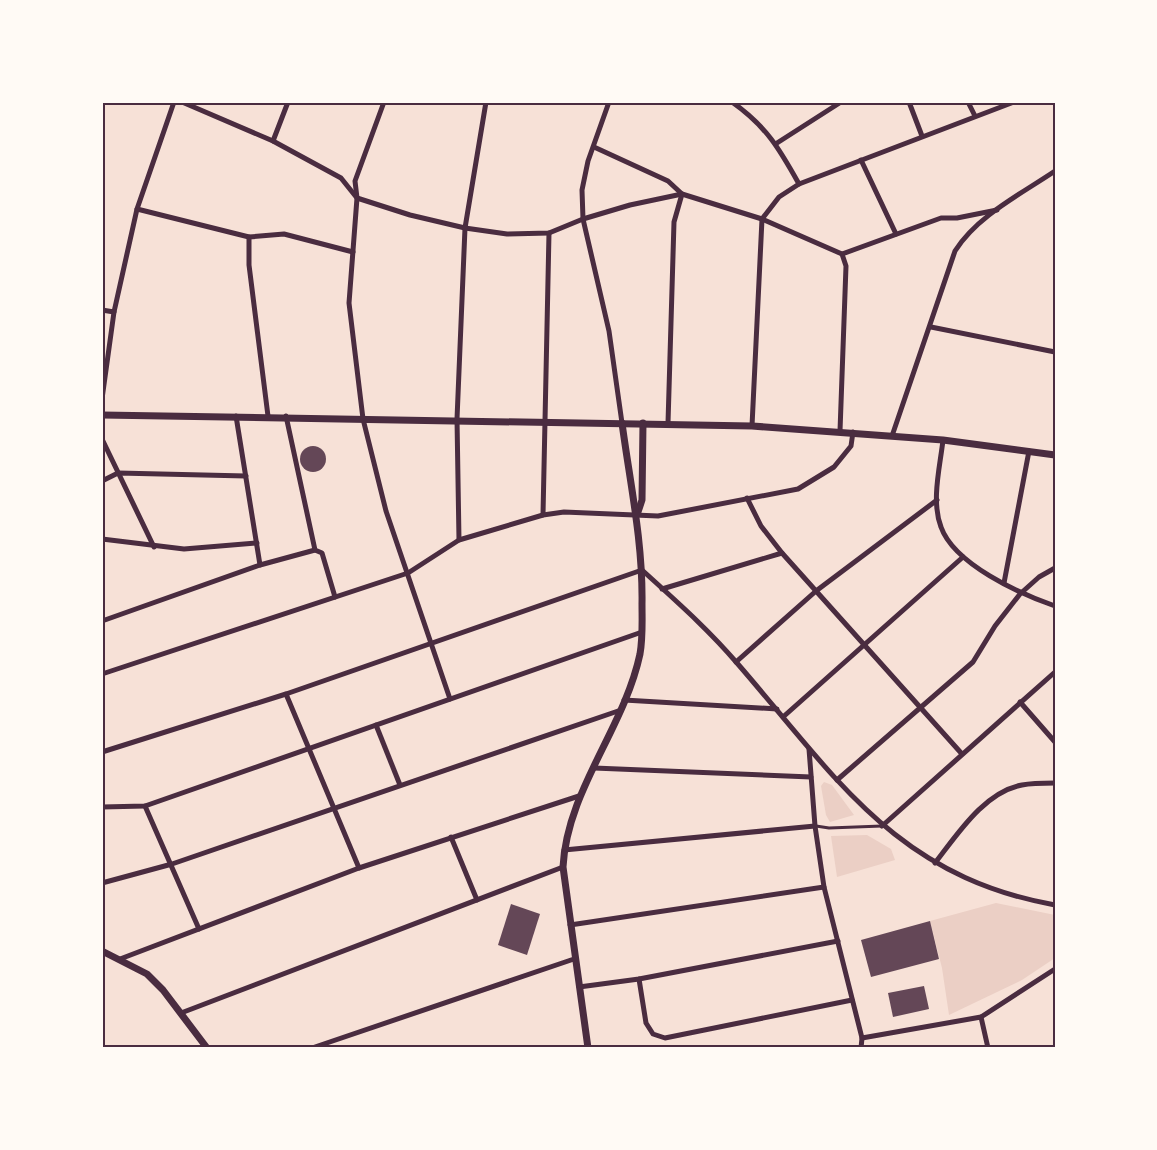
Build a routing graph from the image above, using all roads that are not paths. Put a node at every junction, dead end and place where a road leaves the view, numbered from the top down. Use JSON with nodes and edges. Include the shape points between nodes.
{"nodes":[{"id":1,"x":174,"y":102,"type":"edge"},
{"id":2,"x":182,"y":102,"type":"edge"},
{"id":3,"x":288,"y":102,"type":"edge"},
{"id":4,"x":384,"y":102,"type":"edge"},
{"id":5,"x":486,"y":102,"type":"edge"},
{"id":6,"x":609,"y":102,"type":"edge"},
{"id":7,"x":732,"y":102,"type":"edge"},
{"id":8,"x":841,"y":102,"type":"edge"},
{"id":9,"x":909,"y":102,"type":"edge"},
{"id":10,"x":968,"y":102,"type":"edge"},
{"id":11,"x":1014,"y":102,"type":"edge"},
{"id":12,"x":195,"y":104,"type":"edge"},
{"id":13,"x":975,"y":116,"type":"junction"},
{"id":14,"x":922,"y":136,"type":"junction"},
{"id":15,"x":273,"y":141,"type":"junction"},
{"id":16,"x":777,"y":143,"type":"junction"},
{"id":17,"x":594,"y":147,"type":"junction"},
{"id":18,"x":861,"y":160,"type":"junction"},
{"id":19,"x":1055,"y":171,"type":"edge"},
{"id":20,"x":799,"y":184,"type":"junction"},
{"id":21,"x":682,"y":194,"type":"junction"},
{"id":22,"x":357,"y":198,"type":"junction"},
{"id":23,"x":137,"y":209,"type":"junction"},
{"id":24,"x":997,"y":210,"type":"junction"},
{"id":25,"x":583,"y":219,"type":"junction"},
{"id":26,"x":762,"y":219,"type":"junction"},
{"id":27,"x":465,"y":228,"type":"junction"},
{"id":28,"x":549,"y":233,"type":"junction"},
{"id":29,"x":896,"y":234,"type":"junction"},
{"id":30,"x":249,"y":237,"type":"junction"},
{"id":31,"x":353,"y":252,"type":"junction"},
{"id":32,"x":842,"y":254,"type":"junction"},
{"id":33,"x":102,"y":310,"type":"edge"},
{"id":34,"x":114,"y":312,"type":"junction"},
{"id":35,"x":931,"y":327,"type":"junction"},
{"id":36,"x":1055,"y":352,"type":"edge"},
{"id":37,"x":102,"y":399,"type":"edge"},
{"id":38,"x":102,"y":415,"type":"edge"},
{"id":39,"x":236,"y":416,"type":"junction"},
{"id":40,"x":268,"y":416,"type":"junction"},
{"id":41,"x":286,"y":416,"type":"junction"},
{"id":42,"x":363,"y":419,"type":"junction"},
{"id":43,"x":457,"y":419,"type":"junction"},
{"id":44,"x":543,"y":421,"type":"junction"},
{"id":45,"x":622,"y":423,"type":"junction"},
{"id":46,"x":643,"y":423,"type":"junction"},
{"id":47,"x":668,"y":423,"type":"junction"},
{"id":48,"x":752,"y":426,"type":"junction"},
{"id":49,"x":840,"y":431,"type":"junction"},
{"id":50,"x":853,"y":432,"type":"junction"},
{"id":51,"x":892,"y":436,"type":"junction"},
{"id":52,"x":102,"y":439,"type":"edge"},
{"id":53,"x":942,"y":440,"type":"junction"},
{"id":54,"x":1029,"y":451,"type":"junction"},
{"id":55,"x":1055,"y":455,"type":"edge"},
{"id":56,"x":118,"y":473,"type":"junction"},
{"id":57,"x":246,"y":476,"type":"junction"},
{"id":58,"x":102,"y":481,"type":"edge"},
{"id":59,"x":747,"y":498,"type":"junction"},
{"id":60,"x":937,"y":500,"type":"junction"},
{"id":61,"x":543,"y":514,"type":"junction"},
{"id":62,"x":637,"y":515,"type":"junction"},
{"id":63,"x":102,"y":539,"type":"edge"},
{"id":64,"x":459,"y":540,"type":"junction"},
{"id":65,"x":256,"y":543,"type":"junction"},
{"id":66,"x":154,"y":547,"type":"junction"},
{"id":67,"x":315,"y":550,"type":"junction"},
{"id":68,"x":782,"y":553,"type":"junction"},
{"id":69,"x":963,"y":557,"type":"junction"},
{"id":70,"x":260,"y":565,"type":"junction"},
{"id":71,"x":1055,"y":568,"type":"edge"},
{"id":72,"x":642,"y":570,"type":"junction"},
{"id":73,"x":408,"y":573,"type":"junction"},
{"id":74,"x":1004,"y":583,"type":"junction"},
{"id":75,"x":662,"y":589,"type":"junction"},
{"id":76,"x":816,"y":591,"type":"junction"},
{"id":77,"x":1020,"y":594,"type":"junction"},
{"id":78,"x":335,"y":597,"type":"junction"},
{"id":79,"x":1055,"y":606,"type":"edge"},
{"id":80,"x":102,"y":621,"type":"edge"},
{"id":81,"x":642,"y":632,"type":"junction"},
{"id":82,"x":431,"y":643,"type":"junction"},
{"id":83,"x":866,"y":645,"type":"junction"},
{"id":84,"x":736,"y":662,"type":"junction"},
{"id":85,"x":1055,"y":672,"type":"edge"},
{"id":86,"x":102,"y":674,"type":"edge"},
{"id":87,"x":286,"y":694,"type":"junction"},
{"id":88,"x":450,"y":699,"type":"junction"},
{"id":89,"x":624,"y":700,"type":"junction"},
{"id":90,"x":1020,"y":702,"type":"junction"},
{"id":91,"x":922,"y":708,"type":"junction"},
{"id":92,"x":777,"y":709,"type":"junction"},
{"id":93,"x":621,"y":710,"type":"junction"},
{"id":94,"x":783,"y":717,"type":"junction"},
{"id":95,"x":376,"y":725,"type":"junction"},
{"id":96,"x":1055,"y":742,"type":"edge"},
{"id":97,"x":809,"y":749,"type":"junction"},
{"id":98,"x":308,"y":750,"type":"junction"},
{"id":99,"x":102,"y":752,"type":"edge"},
{"id":100,"x":962,"y":754,"type":"junction"},
{"id":101,"x":594,"y":768,"type":"junction"},
{"id":102,"x":811,"y":777,"type":"junction"},
{"id":103,"x":837,"y":780,"type":"junction"},
{"id":104,"x":1055,"y":783,"type":"edge"},
{"id":105,"x":400,"y":785,"type":"junction"},
{"id":106,"x":579,"y":796,"type":"junction"},
{"id":107,"x":145,"y":806,"type":"junction"},
{"id":108,"x":102,"y":807,"type":"edge"},
{"id":109,"x":334,"y":808,"type":"junction"},
{"id":110,"x":815,"y":825,"type":"junction"},
{"id":111,"x":882,"y":825,"type":"junction"},
{"id":112,"x":451,"y":837,"type":"junction"},
{"id":113,"x":564,"y":850,"type":"junction"},
{"id":114,"x":935,"y":863,"type":"junction"},
{"id":115,"x":172,"y":864,"type":"junction"},
{"id":116,"x":563,"y":867,"type":"junction"},
{"id":117,"x":359,"y":868,"type":"junction"},
{"id":118,"x":102,"y":883,"type":"edge"},
{"id":119,"x":824,"y":887,"type":"junction"},
{"id":120,"x":477,"y":900,"type":"junction"},
{"id":121,"x":1055,"y":904,"type":"edge"},
{"id":122,"x":570,"y":925,"type":"junction"},
{"id":123,"x":199,"y":929,"type":"junction"},
{"id":124,"x":838,"y":942,"type":"junction"},
{"id":125,"x":102,"y":951,"type":"edge"},
{"id":126,"x":120,"y":959,"type":"junction"},
{"id":127,"x":574,"y":959,"type":"junction"},
{"id":128,"x":1055,"y":969,"type":"edge"},
{"id":129,"x":639,"y":979,"type":"junction"},
{"id":130,"x":579,"y":987,"type":"junction"},
{"id":131,"x":852,"y":1000,"type":"junction"},
{"id":132,"x":181,"y":1013,"type":"junction"},
{"id":133,"x":981,"y":1017,"type":"junction"},
{"id":134,"x":862,"y":1038,"type":"junction"},
{"id":135,"x":207,"y":1048,"type":"edge"},
{"id":136,"x":312,"y":1048,"type":"edge"},
{"id":137,"x":588,"y":1048,"type":"edge"},
{"id":138,"x":861,"y":1048,"type":"edge"},
{"id":139,"x":988,"y":1048,"type":"edge"}],
"edges":[{"from":1,"to":23,"type":"street"},
{"from":2,"to":12,"type":"street"},
{"from":3,"to":15,"type":"street"},
{"from":4,"to":22,"type":"street","via":[[355,181]]},
{"from":5,"to":27,"type":"street"},
{"from":6,"to":17,"type":"street"},
{"from":7,"to":16,"type":"street","via":[[755,118]]},
{"from":8,"to":16,"type":"street"},
{"from":9,"to":14,"type":"street"},
{"from":10,"to":13,"type":"street"},
{"from":11,"to":13,"type":"street"},
{"from":12,"to":15,"type":"street"},
{"from":13,"to":14,"type":"street"},
{"from":14,"to":18,"type":"street"},
{"from":15,"to":22,"type":"street","via":[[341,178]]},
{"from":16,"to":20,"type":"street"},
{"from":17,"to":21,"type":"street","via":[[668,181]]},
{"from":17,"to":25,"type":"street","via":[[582,190]]},
{"from":18,"to":20,"type":"street"},
{"from":18,"to":29,"type":"street"},
{"from":19,"to":24,"type":"street"},
{"from":20,"to":26,"type":"street","via":[[779,197]]},
{"from":21,"to":25,"type":"street"},
{"from":21,"to":26,"type":"street"},
{"from":21,"to":47,"type":"street","via":[[674,222]]},
{"from":22,"to":27,"type":"street"},
{"from":22,"to":31,"type":"street"},
{"from":23,"to":30,"type":"street"},
{"from":23,"to":34,"type":"street"},
{"from":24,"to":29,"type":"street","via":[[940,218]]},
{"from":24,"to":35,"type":"street","via":[[962,239],[955,251]]},
{"from":25,"to":28,"type":"street"},
{"from":25,"to":45,"type":"street","via":[[609,331]]},
{"from":26,"to":32,"type":"street"},
{"from":26,"to":48,"type":"street"},
{"from":27,"to":28,"type":"street","via":[[507,234]]},
{"from":27,"to":43,"type":"street"},
{"from":28,"to":44,"type":"street"},
{"from":29,"to":32,"type":"street"},
{"from":30,"to":31,"type":"street","via":[[284,234]]},
{"from":30,"to":40,"type":"street","via":[[249,266]]},
{"from":31,"to":42,"type":"street","via":[[349,303]]},
{"from":32,"to":49,"type":"street","via":[[846,266]]},
{"from":33,"to":34,"type":"street"},
{"from":34,"to":37,"type":"street"},
{"from":35,"to":36,"type":"street"},
{"from":35,"to":51,"type":"street"},
{"from":38,"to":39,"type":"street"},
{"from":39,"to":40,"type":"street"},
{"from":39,"to":57,"type":"street"},
{"from":40,"to":41,"type":"street"},
{"from":41,"to":42,"type":"street"},
{"from":41,"to":67,"type":"street"},
{"from":42,"to":43,"type":"street"},
{"from":42,"to":73,"type":"street","via":[[386,511]]},
{"from":43,"to":44,"type":"street"},
{"from":43,"to":64,"type":"street"},
{"from":44,"to":45,"type":"street"},
{"from":44,"to":61,"type":"street"},
{"from":45,"to":46,"type":"street"},
{"from":45,"to":62,"type":"street"},
{"from":46,"to":47,"type":"street"},
{"from":46,"to":62,"type":"street","via":[[642,500]]},
{"from":47,"to":48,"type":"street"},
{"from":48,"to":49,"type":"street"},
{"from":49,"to":50,"type":"street"},
{"from":50,"to":51,"type":"street"},
{"from":50,"to":59,"type":"street","via":[[851,446],[822,477],[798,489]]},
{"from":51,"to":53,"type":"street"},
{"from":52,"to":56,"type":"street"},
{"from":53,"to":54,"type":"street"},
{"from":53,"to":60,"type":"street"},
{"from":54,"to":55,"type":"street"},
{"from":54,"to":74,"type":"street"},
{"from":56,"to":57,"type":"street"},
{"from":56,"to":58,"type":"street"},
{"from":56,"to":66,"type":"street"},
{"from":57,"to":65,"type":"street"},
{"from":59,"to":62,"type":"street","via":[[658,516]]},
{"from":59,"to":68,"type":"street"},
{"from":60,"to":69,"type":"street","via":[[940,527]]},
{"from":60,"to":76,"type":"street"},
{"from":61,"to":62,"type":"street"},
{"from":61,"to":64,"type":"street"},
{"from":62,"to":72,"type":"street"},
{"from":63,"to":66,"type":"street"},
{"from":64,"to":73,"type":"street"},
{"from":65,"to":66,"type":"street","via":[[184,549]]},
{"from":65,"to":70,"type":"street"},
{"from":67,"to":70,"type":"street"},
{"from":67,"to":78,"type":"street","via":[[322,553]]},
{"from":68,"to":75,"type":"street"},
{"from":68,"to":76,"type":"street"},
{"from":69,"to":74,"type":"street"},
{"from":69,"to":83,"type":"street"},
{"from":70,"to":80,"type":"street"},
{"from":71,"to":77,"type":"street"},
{"from":72,"to":75,"type":"street"},
{"from":72,"to":81,"type":"street"},
{"from":72,"to":82,"type":"street"},
{"from":73,"to":78,"type":"street"},
{"from":73,"to":82,"type":"street"},
{"from":74,"to":77,"type":"street"},
{"from":75,"to":84,"type":"street","via":[[693,614]]},
{"from":76,"to":83,"type":"street"},
{"from":76,"to":84,"type":"street"},
{"from":77,"to":79,"type":"street"},
{"from":77,"to":91,"type":"street","via":[[973,662]]},
{"from":78,"to":86,"type":"street"},
{"from":81,"to":88,"type":"street"},
{"from":81,"to":89,"type":"street"},
{"from":82,"to":87,"type":"street"},
{"from":82,"to":88,"type":"street"},
{"from":83,"to":91,"type":"street"},
{"from":83,"to":94,"type":"street"},
{"from":84,"to":92,"type":"street"},
{"from":85,"to":90,"type":"street"},
{"from":87,"to":98,"type":"street"},
{"from":87,"to":99,"type":"street"},
{"from":88,"to":95,"type":"street"},
{"from":89,"to":92,"type":"street"},
{"from":89,"to":93,"type":"street"},
{"from":90,"to":96,"type":"street"},
{"from":90,"to":100,"type":"street"},
{"from":91,"to":100,"type":"street"},
{"from":91,"to":103,"type":"street"},
{"from":92,"to":94,"type":"street"},
{"from":93,"to":101,"type":"street"},
{"from":93,"to":105,"type":"street"},
{"from":94,"to":97,"type":"street"},
{"from":95,"to":98,"type":"street"},
{"from":95,"to":105,"type":"street"},
{"from":97,"to":102,"type":"street"},
{"from":97,"to":103,"type":"street"},
{"from":98,"to":107,"type":"street"},
{"from":98,"to":109,"type":"street"},
{"from":100,"to":111,"type":"street"},
{"from":101,"to":102,"type":"street"},
{"from":101,"to":106,"type":"street"},
{"from":102,"to":110,"type":"street"},
{"from":103,"to":111,"type":"street"},
{"from":104,"to":114,"type":"street","via":[[1022,785],[1001,794],[973,817]]},
{"from":105,"to":109,"type":"street"},
{"from":106,"to":112,"type":"street"},
{"from":106,"to":113,"type":"street"},
{"from":107,"to":108,"type":"street"},
{"from":107,"to":115,"type":"street"},
{"from":109,"to":115,"type":"street"},
{"from":109,"to":117,"type":"street"},
{"from":110,"to":111,"type":"lane"},
{"from":110,"to":113,"type":"street"},
{"from":110,"to":119,"type":"street"},
{"from":111,"to":114,"type":"street"},
{"from":112,"to":117,"type":"street"},
{"from":112,"to":120,"type":"street"},
{"from":113,"to":116,"type":"street"},
{"from":114,"to":121,"type":"street","via":[[983,887]]},
{"from":115,"to":118,"type":"street"},
{"from":115,"to":123,"type":"street"},
{"from":116,"to":120,"type":"street"},
{"from":116,"to":122,"type":"street"},
{"from":117,"to":123,"type":"street"},
{"from":119,"to":122,"type":"street"},
{"from":119,"to":124,"type":"street"},
{"from":120,"to":132,"type":"street"},
{"from":122,"to":127,"type":"street"},
{"from":123,"to":126,"type":"street"},
{"from":124,"to":129,"type":"street"},
{"from":124,"to":131,"type":"street"},
{"from":125,"to":126,"type":"street"},
{"from":126,"to":132,"type":"street","via":[[147,974]]},
{"from":127,"to":130,"type":"street"},
{"from":127,"to":136,"type":"street"},
{"from":128,"to":133,"type":"street"},
{"from":129,"to":130,"type":"street"},
{"from":129,"to":131,"type":"street","via":[[646,1023],[653,1034],[665,1038]]},
{"from":130,"to":137,"type":"street"},
{"from":131,"to":134,"type":"street"},
{"from":132,"to":135,"type":"street"},
{"from":133,"to":134,"type":"street"},
{"from":133,"to":139,"type":"street"},
{"from":134,"to":138,"type":"street"}]}
